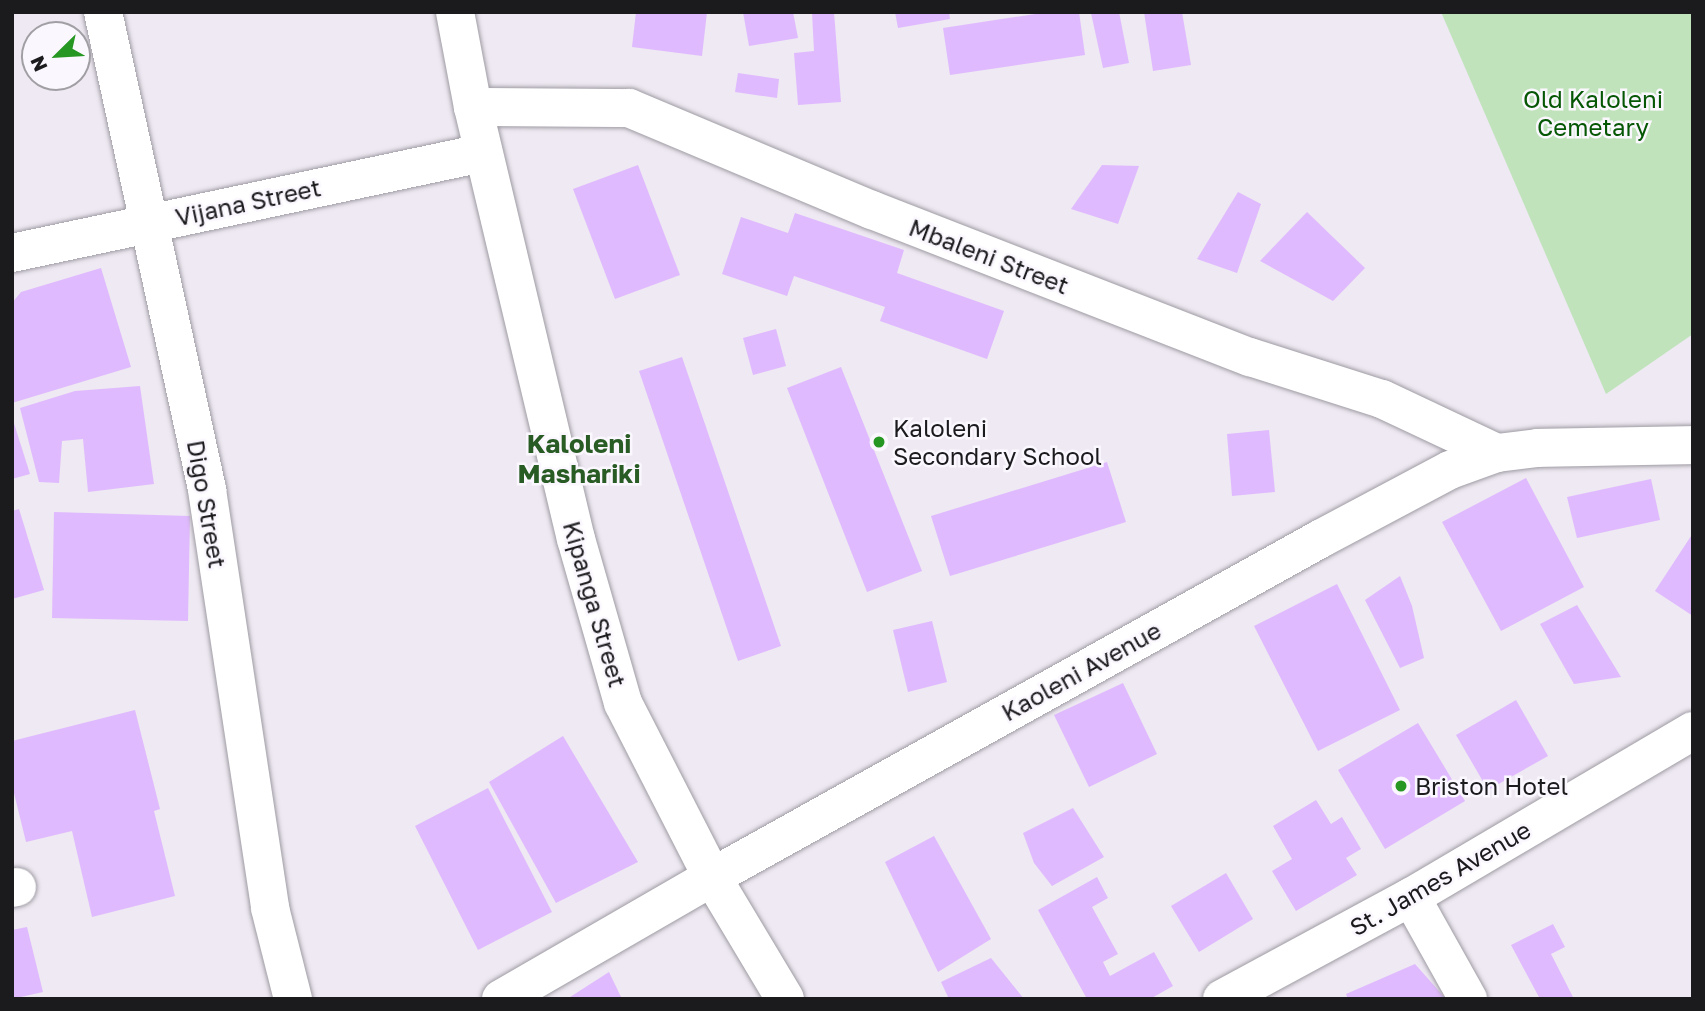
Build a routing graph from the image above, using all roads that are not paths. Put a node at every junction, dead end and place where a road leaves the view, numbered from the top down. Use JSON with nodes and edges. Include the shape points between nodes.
{"nodes":[{"id":1,"x":103,"y":12,"type":"edge"},
{"id":2,"x":455,"y":12,"type":"edge"},
{"id":3,"x":473,"y":107,"type":"junction"},
{"id":4,"x":483,"y":153,"type":"junction"},
{"id":5,"x":149,"y":223,"type":"junction"},
{"id":6,"x":12,"y":253,"type":"edge"},
{"id":7,"x":1693,"y":445,"type":"edge"},
{"id":8,"x":1497,"y":453,"type":"junction"},
{"id":9,"x":1693,"y":732,"type":"edge"},
{"id":10,"x":712,"y":877,"type":"junction"},
{"id":11,"x":1411,"y":897,"type":"junction"},
{"id":12,"x":293,"y":999,"type":"edge"},
{"id":13,"x":501,"y":999,"type":"edge"},
{"id":14,"x":786,"y":999,"type":"edge"},
{"id":15,"x":1222,"y":999,"type":"edge"},
{"id":16,"x":1468,"y":999,"type":"edge"}],
"edges":[{"from":1,"to":5,"type":"street","name":"Digo Street"},
{"from":2,"to":3,"type":"street","name":"Kipanga Street"},
{"from":3,"to":4,"type":"street","name":"Kipanga Street"},
{"from":3,"to":8,"type":"street","name":"Mbaleni Street","via":[[629,108],[872,210],[1237,352],[1382,399]]},
{"from":4,"to":5,"type":"street","name":"Vijana Street"},
{"from":4,"to":10,"type":"street","name":"Kipanga Street","via":[[576,539],[623,703]]},
{"from":5,"to":6,"type":"street","name":"Vijana Street"},
{"from":5,"to":12,"type":"street","name":"Digo Street","via":[[207,490],[270,908]]},
{"from":7,"to":8,"type":"street","name":"Kaoleni Avenue"},
{"from":8,"to":10,"type":"street","name":"Kaoleni Avenue","via":[[1450,470],[1320,538]]},
{"from":9,"to":11,"type":"street","name":"St. James Avenue"},
{"from":10,"to":13,"type":"street","name":"Kaoleni Avenue"},
{"from":10,"to":14,"type":"street","name":"Kipanga Street"},
{"from":11,"to":15,"type":"street","name":"St. James Avenue"},
{"from":11,"to":16,"type":"street"}]}
